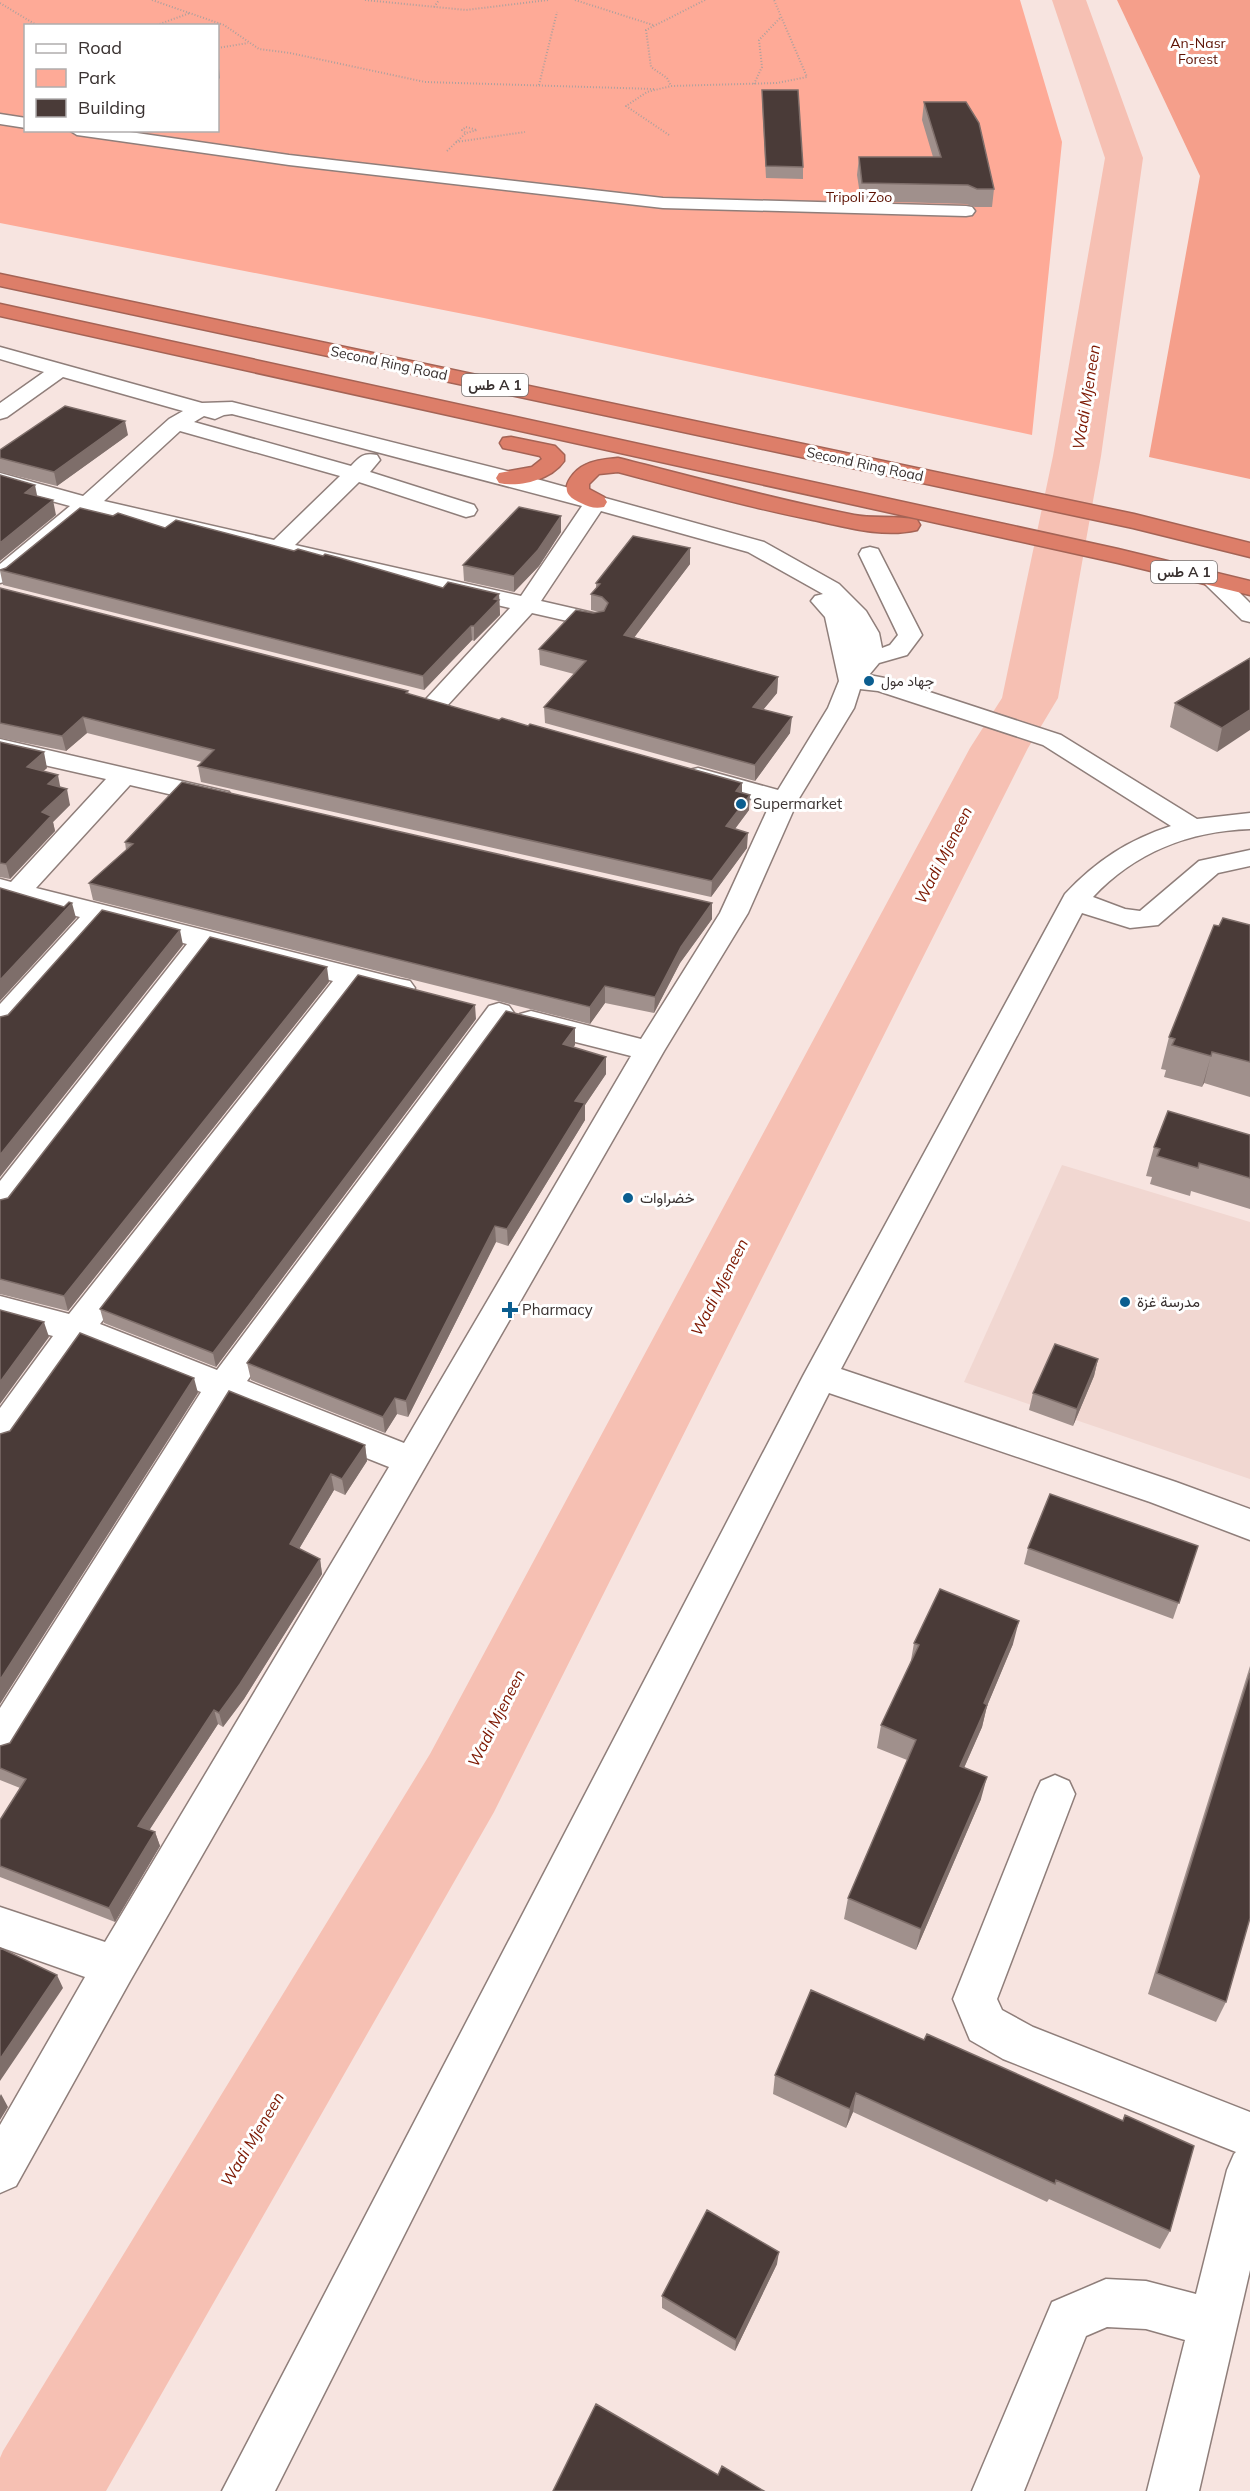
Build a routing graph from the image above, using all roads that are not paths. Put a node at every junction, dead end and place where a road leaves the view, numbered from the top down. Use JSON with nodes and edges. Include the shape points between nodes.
{"nodes":[{"id":1,"x":0,"y":119,"type":"edge"},
{"id":2,"x":24,"y":123,"type":"edge"},
{"id":3,"x":91,"y":132,"type":"edge"},
{"id":4,"x":966,"y":211,"type":"edge"},
{"id":5,"x":0,"y":279,"type":"edge"},
{"id":6,"x":0,"y":310,"type":"edge"},
{"id":7,"x":92,"y":331,"type":"junction"},
{"id":8,"x":0,"y":352,"type":"edge"},
{"id":9,"x":60,"y":370,"type":"junction"},
{"id":10,"x":290,"y":394,"type":"dead end"},
{"id":11,"x":202,"y":409,"type":"junction"},
{"id":12,"x":0,"y":413,"type":"edge"},
{"id":13,"x":176,"y":423,"type":"junction"},
{"id":14,"x":491,"y":439,"type":"dead end"},
{"id":15,"x":363,"y":467,"type":"junction"},
{"id":16,"x":507,"y":478,"type":"junction"},
{"id":17,"x":0,"y":480,"type":"edge"},
{"id":18,"x":87,"y":504,"type":"junction"},
{"id":19,"x":592,"y":508,"type":"junction"},
{"id":20,"x":466,"y":510,"type":"dead end"},
{"id":21,"x":956,"y":520,"type":"junction"},
{"id":22,"x":1216,"y":541,"type":"junction"},
{"id":23,"x":1250,"y":544,"type":"edge"},
{"id":24,"x":280,"y":547,"type":"junction"},
{"id":25,"x":1250,"y":550,"type":"edge"},
{"id":26,"x":870,"y":554,"type":"dead end"},
{"id":27,"x":1214,"y":580,"type":"junction"},
{"id":28,"x":4,"y":588,"type":"edge"},
{"id":29,"x":1250,"y":588,"type":"edge"},
{"id":30,"x":1250,"y":598,"type":"edge"},
{"id":31,"x":528,"y":603,"type":"junction"},
{"id":32,"x":1250,"y":615,"type":"edge"},
{"id":33,"x":594,"y":620,"type":"edge"},
{"id":34,"x":871,"y":657,"type":"junction"},
{"id":35,"x":851,"y":681,"type":"junction"},
{"id":36,"x":436,"y":703,"type":"edge"},
{"id":37,"x":0,"y":747,"type":"edge"},
{"id":38,"x":673,"y":769,"type":"edge"},
{"id":39,"x":123,"y":777,"type":"junction"},
{"id":40,"x":785,"y":800,"type":"junction"},
{"id":41,"x":249,"y":804,"type":"edge"},
{"id":42,"x":1250,"y":821,"type":"edge"},
{"id":43,"x":1195,"y":829,"type":"junction"},
{"id":44,"x":1250,"y":858,"type":"edge"},
{"id":45,"x":8,"y":890,"type":"edge"},
{"id":46,"x":1075,"y":900,"type":"junction"},
{"id":47,"x":98,"y":914,"type":"junction"},
{"id":48,"x":205,"y":940,"type":"junction"},
{"id":49,"x":352,"y":976,"type":"junction"},
{"id":50,"x":431,"y":996,"type":"edge"},
{"id":51,"x":0,"y":1022,"type":"edge"},
{"id":52,"x":649,"y":1051,"type":"junction"},
{"id":53,"x":0,"y":1204,"type":"edge"},
{"id":54,"x":0,"y":1309,"type":"edge"},
{"id":55,"x":78,"y":1329,"type":"junction"},
{"id":56,"x":820,"y":1376,"type":"junction"},
{"id":57,"x":225,"y":1386,"type":"junction"},
{"id":58,"x":0,"y":1435,"type":"edge"},
{"id":59,"x":412,"y":1461,"type":"junction"},
{"id":60,"x":1250,"y":1525,"type":"edge"},
{"id":61,"x":0,"y":1743,"type":"edge"},
{"id":62,"x":1055,"y":1794,"type":"dead end"},
{"id":63,"x":0,"y":1927,"type":"edge"},
{"id":64,"x":115,"y":1966,"type":"junction"},
{"id":65,"x":1250,"y":2135,"type":"edge"},
{"id":66,"x":1250,"y":2169,"type":"edge"},
{"id":67,"x":0,"y":2170,"type":"edge"},
{"id":68,"x":1213,"y":2323,"type":"junction"},
{"id":69,"x":248,"y":2491,"type":"edge"},
{"id":70,"x":998,"y":2491,"type":"edge"},
{"id":71,"x":1173,"y":2491,"type":"edge"}],
"edges":[{"from":1,"to":2,"type":"street"},
{"from":3,"to":4,"type":"street","via":[[290,160],[663,203]]},
{"from":5,"to":22,"type":"highway","name":"Second Ring Road","number":"طس A 1","via":[[1134,520]]},
{"from":6,"to":7,"type":"highway","number":"طس A 1"},
{"from":7,"to":10,"type":"highway","via":[[176,364]]},
{"from":7,"to":21,"type":"highway","number":"طس A 1"},
{"from":8,"to":9,"type":"street"},
{"from":9,"to":11,"type":"street"},
{"from":9,"to":12,"type":"street"},
{"from":11,"to":13,"type":"street"},
{"from":11,"to":15,"type":"street"},
{"from":11,"to":16,"type":"street","via":[[245,410]]},
{"from":13,"to":15,"type":"street"},
{"from":13,"to":18,"type":"street"},
{"from":14,"to":16,"type":"highway","via":[[553,455],[553,461],[539,472]]},
{"from":15,"to":19,"type":"street"},
{"from":15,"to":20,"type":"street"},
{"from":15,"to":24,"type":"street"},
{"from":16,"to":19,"type":"street"},
{"from":17,"to":18,"type":"street"},
{"from":18,"to":24,"type":"street"},
{"from":18,"to":28,"type":"street"},
{"from":19,"to":21,"type":"highway","via":[[578,492],[581,478],[596,467],[618,465],[767,504],[869,525]]},
{"from":19,"to":31,"type":"street"},
{"from":19,"to":34,"type":"street","via":[[756,547],[831,589],[855,610],[867,633]]},
{"from":19,"to":35,"type":"street","via":[[718,549],[805,587],[834,610],[843,633]]},
{"from":21,"to":27,"type":"highway","number":"طس A 1"},
{"from":22,"to":23,"type":"street"},
{"from":22,"to":25,"type":"highway","number":"طس A 1"},
{"from":24,"to":31,"type":"street"},
{"from":26,"to":34,"type":"street","via":[[910,634],[903,648]]},
{"from":27,"to":29,"type":"highway","number":"طس A 1"},
{"from":27,"to":30,"type":"street"},
{"from":27,"to":32,"type":"street"},
{"from":31,"to":33,"type":"street"},
{"from":31,"to":36,"type":"street"},
{"from":34,"to":35,"type":"street"},
{"from":35,"to":40,"type":"street","via":[[841,708]]},
{"from":35,"to":43,"type":"street","via":[[881,684],[1052,740]]},
{"from":37,"to":39,"type":"street"},
{"from":38,"to":40,"type":"street"},
{"from":39,"to":41,"type":"street"},
{"from":39,"to":45,"type":"street"},
{"from":40,"to":52,"type":"street"},
{"from":42,"to":43,"type":"street","via":[[1227,820]]},
{"from":43,"to":46,"type":"street","via":[[1114,862]]},
{"from":44,"to":46,"type":"street","via":[[1209,867],[1148,919],[1121,917]]},
{"from":45,"to":47,"type":"street"},
{"from":46,"to":56,"type":"street"},
{"from":47,"to":48,"type":"street"},
{"from":47,"to":51,"type":"street"},
{"from":48,"to":49,"type":"street"},
{"from":48,"to":53,"type":"street"},
{"from":49,"to":50,"type":"street"},
{"from":49,"to":55,"type":"street"},
{"from":52,"to":57,"type":"street","via":[[488,1010]]},
{"from":52,"to":59,"type":"street"},
{"from":54,"to":55,"type":"street"},
{"from":55,"to":57,"type":"street"},
{"from":55,"to":58,"type":"street"},
{"from":56,"to":60,"type":"street"},
{"from":56,"to":69,"type":"street"},
{"from":57,"to":59,"type":"street"},
{"from":57,"to":61,"type":"street"},
{"from":59,"to":64,"type":"street"},
{"from":62,"to":65,"type":"street","via":[[975,1999],[986,2025],[1019,2043]]},
{"from":63,"to":64,"type":"street"},
{"from":64,"to":67,"type":"street"},
{"from":66,"to":68,"type":"street"},
{"from":68,"to":70,"type":"street","via":[[1146,2305],[1106,2303],[1069,2319]]},
{"from":68,"to":71,"type":"street"}]}
